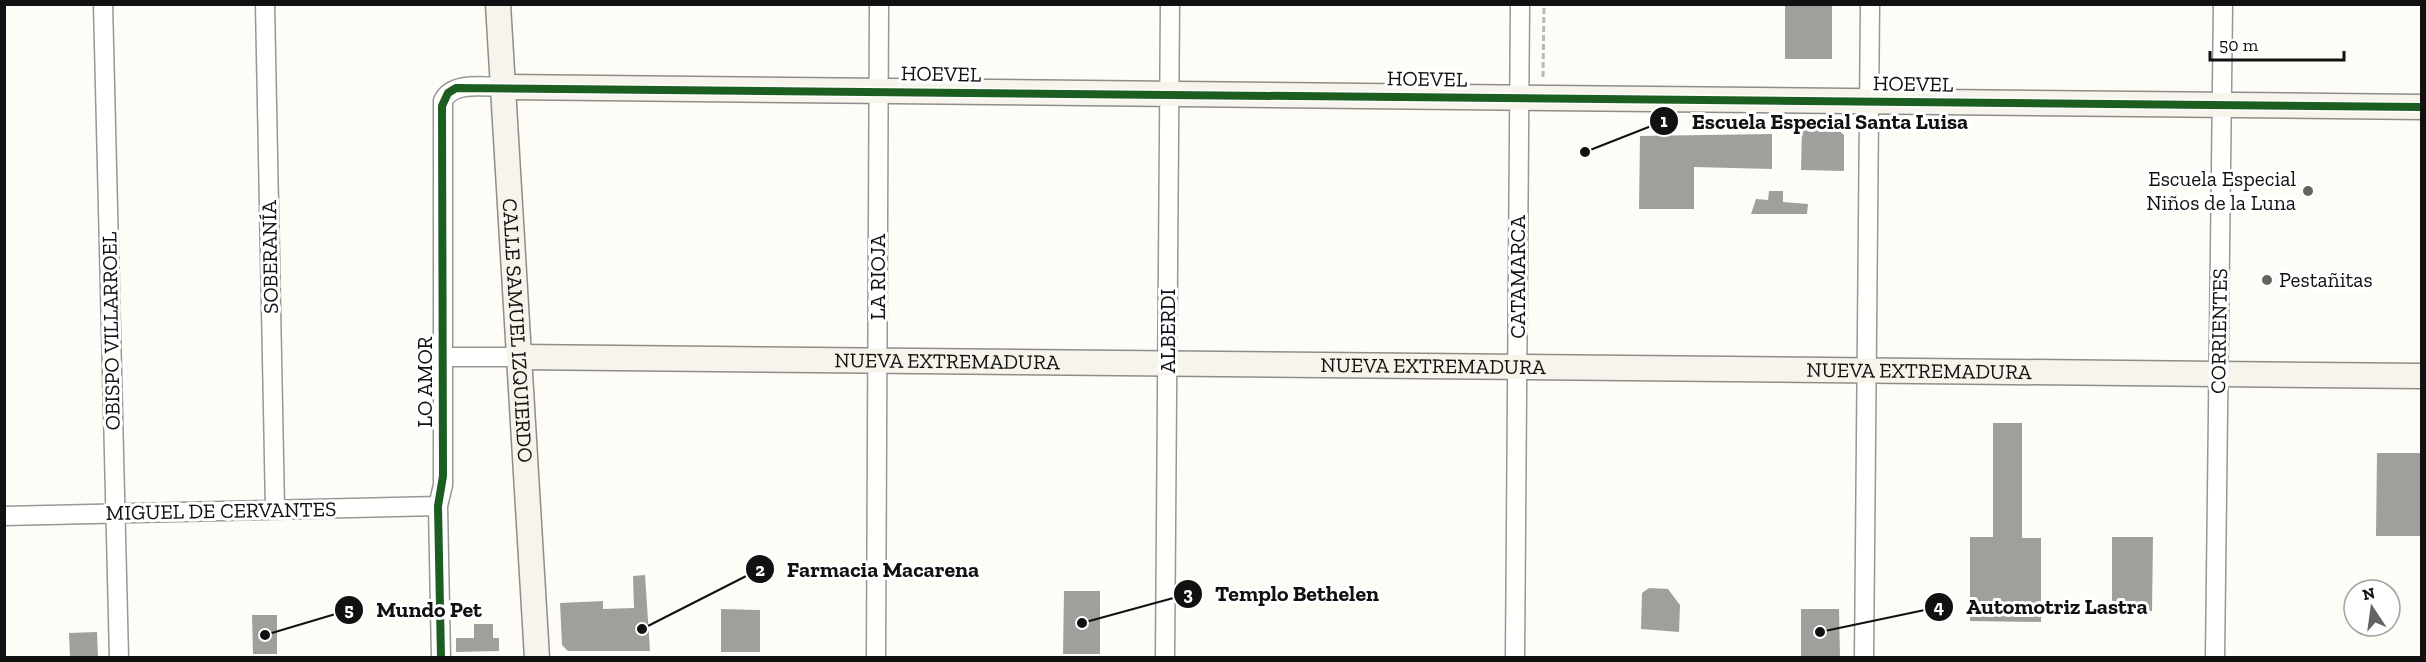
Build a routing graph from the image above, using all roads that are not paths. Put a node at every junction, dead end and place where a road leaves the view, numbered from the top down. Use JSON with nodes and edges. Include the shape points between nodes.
{"nodes":[{"id":1,"x":104,"y":4,"type":"edge"},
{"id":2,"x":265,"y":4,"type":"edge"},
{"id":3,"x":498,"y":4,"type":"edge"},
{"id":4,"x":879,"y":4,"type":"edge"},
{"id":5,"x":1170,"y":4,"type":"edge"},
{"id":6,"x":1520,"y":4,"type":"edge"},
{"id":7,"x":1870,"y":4,"type":"edge"},
{"id":8,"x":2223,"y":4,"type":"edge"},
{"id":9,"x":503,"y":87,"type":"junction"},
{"id":10,"x":879,"y":91,"type":"junction"},
{"id":11,"x":1169,"y":94,"type":"junction"},
{"id":12,"x":1519,"y":98,"type":"junction"},
{"id":13,"x":1869,"y":102,"type":"junction"},
{"id":14,"x":2222,"y":105,"type":"junction"},
{"id":15,"x":442,"y":106,"type":"joint"},
{"id":16,"x":2421,"y":108,"type":"edge"},
{"id":17,"x":442,"y":357,"type":"junction"},
{"id":18,"x":519,"y":357,"type":"junction"},
{"id":19,"x":877,"y":361,"type":"junction"},
{"id":20,"x":1168,"y":363,"type":"junction"},
{"id":21,"x":1517,"y":367,"type":"junction"},
{"id":22,"x":1867,"y":370,"type":"junction"},
{"id":23,"x":2219,"y":374,"type":"junction"},
{"id":24,"x":2421,"y":376,"type":"edge"},
{"id":25,"x":438,"y":506,"type":"junction"},
{"id":26,"x":275,"y":509,"type":"junction"},
{"id":27,"x":115,"y":513,"type":"junction"},
{"id":28,"x":4,"y":516,"type":"edge"},
{"id":29,"x":118,"y":657,"type":"edge"},
{"id":30,"x":441,"y":657,"type":"edge"},
{"id":31,"x":537,"y":657,"type":"edge"},
{"id":32,"x":876,"y":657,"type":"edge"},
{"id":33,"x":1165,"y":657,"type":"edge"},
{"id":34,"x":1515,"y":657,"type":"edge"},
{"id":35,"x":1864,"y":657,"type":"edge"},
{"id":36,"x":2215,"y":657,"type":"edge"}],
"edges":[{"from":1,"to":27,"type":"street","name":"OBISPO VILLARROEL"},
{"from":2,"to":26,"type":"street","name":"SOBERANÍA"},
{"from":3,"to":9,"type":"street","name":"CALLE SAMUEL IZQUIERDO"},
{"from":4,"to":10,"type":"street","name":"LA RIOJA"},
{"from":5,"to":11,"type":"street","name":"ALBERDI"},
{"from":6,"to":12,"type":"street","name":"CATAMARCA"},
{"from":7,"to":13,"type":"street"},
{"from":8,"to":14,"type":"street","name":"CORRIENTES"},
{"from":9,"to":10,"type":"street","name":"HOEVEL"},
{"from":9,"to":15,"type":"street","name":"HOEVEL","via":[[456,88],[448,93]]},
{"from":9,"to":18,"type":"street","name":"CALLE SAMUEL IZQUIERDO"},
{"from":10,"to":11,"type":"street","name":"HOEVEL"},
{"from":10,"to":19,"type":"street","name":"LA RIOJA"},
{"from":11,"to":12,"type":"street","name":"HOEVEL"},
{"from":11,"to":20,"type":"street","name":"ALBERDI"},
{"from":12,"to":13,"type":"street","name":"HOEVEL"},
{"from":12,"to":21,"type":"street","name":"CATAMARCA"},
{"from":13,"to":14,"type":"street","name":"HOEVEL"},
{"from":13,"to":22,"type":"street"},
{"from":14,"to":16,"type":"street","name":"HOEVEL"},
{"from":14,"to":23,"type":"street","name":"CORRIENTES"},
{"from":15,"to":17,"type":"street","name":"LO AMOR"},
{"from":17,"to":18,"type":"street","name":"NUEVA EXTREMADURA"},
{"from":17,"to":25,"type":"street","name":"LO AMOR","via":[[443,485]]},
{"from":18,"to":19,"type":"street","name":"NUEVA EXTREMADURA"},
{"from":18,"to":31,"type":"street","name":"CALLE SAMUEL IZQUIERDO"},
{"from":19,"to":20,"type":"street","name":"NUEVA EXTREMADURA"},
{"from":19,"to":32,"type":"street","name":"LA RIOJA"},
{"from":20,"to":21,"type":"street","name":"NUEVA EXTREMADURA"},
{"from":20,"to":33,"type":"street","name":"ALBERDI"},
{"from":21,"to":22,"type":"street","name":"NUEVA EXTREMADURA"},
{"from":21,"to":34,"type":"street","name":"CATAMARCA"},
{"from":22,"to":23,"type":"street","name":"NUEVA EXTREMADURA"},
{"from":22,"to":35,"type":"street"},
{"from":23,"to":24,"type":"street","name":"NUEVA EXTREMADURA"},
{"from":23,"to":36,"type":"street","name":"CORRIENTES"},
{"from":25,"to":26,"type":"street","name":"MIGUEL DE CERVANTES"},
{"from":25,"to":30,"type":"street","name":"LO AMOR"},
{"from":26,"to":27,"type":"street","name":"MIGUEL DE CERVANTES"},
{"from":27,"to":28,"type":"street","name":"MIGUEL DE CERVANTES"},
{"from":27,"to":29,"type":"street","name":"OBISPO VILLARROEL"}]}
